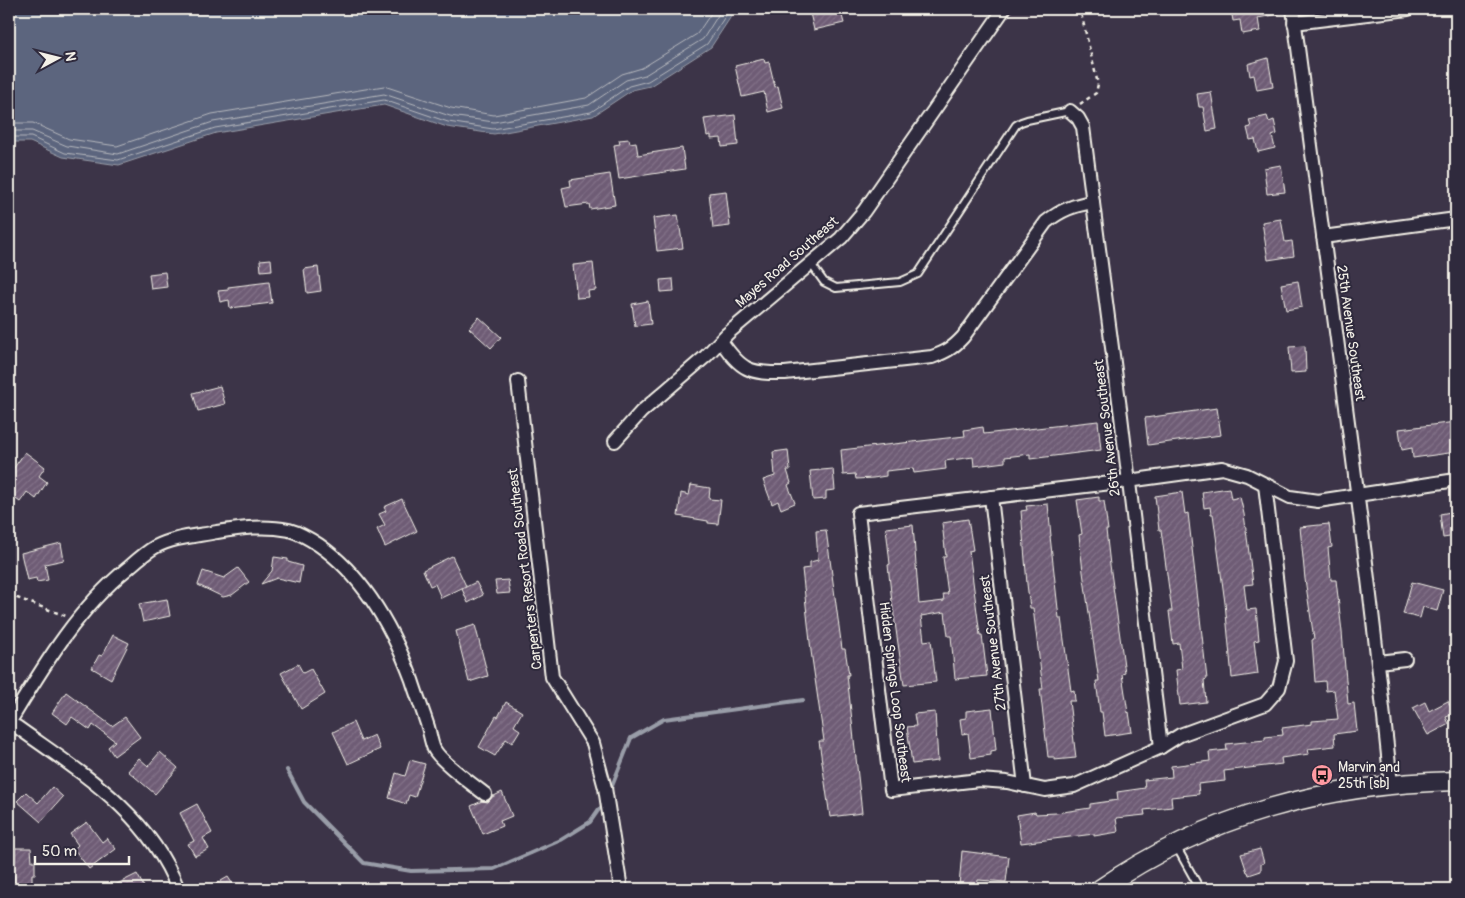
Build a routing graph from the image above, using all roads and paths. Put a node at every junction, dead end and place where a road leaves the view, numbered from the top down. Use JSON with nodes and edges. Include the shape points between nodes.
{"nodes":[{"id":1,"x":1004,"y":9,"type":"edge"},
{"id":2,"x":1080,"y":9,"type":"edge"},
{"id":3,"x":1293,"y":9,"type":"edge"},
{"id":4,"x":1408,"y":9,"type":"edge"},
{"id":5,"x":1294,"y":23,"type":"junction"},
{"id":6,"x":1070,"y":111,"type":"junction"},
{"id":7,"x":1093,"y":202,"type":"junction"},
{"id":8,"x":1456,"y":219,"type":"edge"},
{"id":9,"x":1323,"y":237,"type":"junction"},
{"id":10,"x":811,"y":264,"type":"junction"},
{"id":11,"x":721,"y":341,"type":"junction"},
{"id":12,"x":518,"y":381,"type":"dead end"},
{"id":13,"x":615,"y":441,"type":"dead end"},
{"id":14,"x":1456,"y":480,"type":"edge"},
{"id":15,"x":1128,"y":481,"type":"junction"},
{"id":16,"x":1265,"y":485,"type":"junction"},
{"id":17,"x":992,"y":496,"type":"junction"},
{"id":18,"x":1358,"y":496,"type":"junction"},
{"id":19,"x":9,"y":595,"type":"edge"},
{"id":20,"x":77,"y":620,"type":"junction"},
{"id":21,"x":1405,"y":659,"type":"dead end"},
{"id":22,"x":1378,"y":662,"type":"junction"},
{"id":23,"x":9,"y":723,"type":"edge"},
{"id":24,"x":9,"y":727,"type":"edge"},
{"id":25,"x":1161,"y":747,"type":"junction"},
{"id":26,"x":1456,"y":782,"type":"edge"},
{"id":27,"x":1391,"y":785,"type":"junction"},
{"id":28,"x":1025,"y":786,"type":"junction"},
{"id":29,"x":485,"y":794,"type":"dead end"},
{"id":30,"x":1175,"y":845,"type":"junction"},
{"id":31,"x":178,"y":889,"type":"edge"},
{"id":32,"x":621,"y":889,"type":"edge"},
{"id":33,"x":1100,"y":889,"type":"edge"},
{"id":34,"x":1200,"y":889,"type":"edge"}],
"edges":[{"from":1,"to":10,"type":"street","name":"Mayes Road Southeast","via":[[864,211],[841,238]]},
{"from":2,"to":6,"type":"path","via":[[1098,84],[1096,92]]},
{"from":3,"to":5,"type":"street","name":"25th Avenue Southeast"},
{"from":4,"to":5,"type":"street"},
{"from":5,"to":9,"type":"street","name":"25th Avenue Southeast"},
{"from":6,"to":7,"type":"street","name":"26th Avenue Southeast","via":[[1083,127]]},
{"from":6,"to":10,"type":"lane","via":[[1021,122],[1016,126],[918,274],[900,282],[836,288],[824,282]]},
{"from":7,"to":11,"type":"street","via":[[1075,205],[1046,222],[962,338],[952,349],[932,357],[763,374],[740,364]]},
{"from":7,"to":15,"type":"street","name":"26th Avenue Southeast"},
{"from":8,"to":9,"type":"street"},
{"from":9,"to":18,"type":"street","name":"25th Avenue Southeast"},
{"from":10,"to":11,"type":"street","name":"Mayes Road Southeast"},
{"from":11,"to":13,"type":"street","name":"Mayes Road Southeast","via":[[641,412]]},
{"from":12,"to":32,"type":"street","name":"Carpenters Resort Road Southeast","via":[[552,677],[593,743],[605,788]]},
{"from":14,"to":18,"type":"street","name":"Hidden Springs Loop Southeast"},
{"from":15,"to":16,"type":"street","name":"Hidden Springs Loop Southeast","via":[[1222,468]]},
{"from":15,"to":17,"type":"street","name":"Hidden Springs Loop Southeast"},
{"from":15,"to":25,"type":"street","name":"26th Avenue Southeast"},
{"from":16,"to":18,"type":"street","name":"Hidden Springs Loop Southeast","via":[[1290,497],[1318,501]]},
{"from":16,"to":25,"type":"street","name":"Hidden Springs Loop Southeast","via":[[1286,661],[1279,688],[1264,704],[1180,735]]},
{"from":17,"to":28,"type":"street","name":"27th Avenue Southeast"},
{"from":17,"to":28,"type":"street","name":"Hidden Springs Loop Southeast","via":[[858,513],[860,533],[891,790],[979,780]]},
{"from":18,"to":22,"type":"street","name":"25th Avenue Southeast"},
{"from":19,"to":20,"type":"path"},
{"from":20,"to":23,"type":"street","via":[[44,664]]},
{"from":20,"to":29,"type":"street","via":[[112,581],[154,548],[173,540],[263,527],[290,530],[307,537],[347,568],[368,594],[391,632],[405,664],[434,749]]},
{"from":21,"to":22,"type":"street"},
{"from":22,"to":27,"type":"street","name":"25th Avenue Southeast"},
{"from":24,"to":31,"type":"street","via":[[17,728],[118,802],[148,838]]},
{"from":25,"to":28,"type":"street","name":"Hidden Springs Loop Southeast","via":[[1074,786],[1045,790]]},
{"from":26,"to":27,"type":"street"},
{"from":27,"to":30,"type":"street","via":[[1320,795],[1266,809]]},
{"from":30,"to":33,"type":"street"},
{"from":30,"to":34,"type":"lane"}]}
